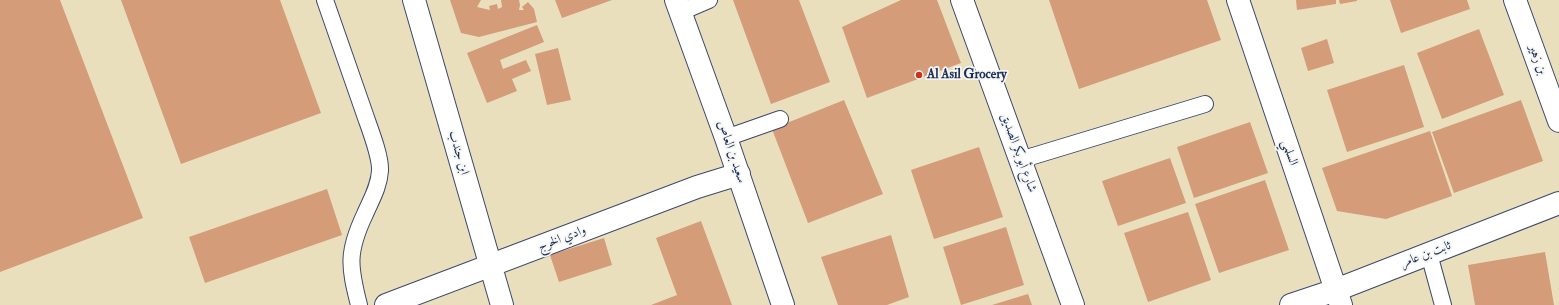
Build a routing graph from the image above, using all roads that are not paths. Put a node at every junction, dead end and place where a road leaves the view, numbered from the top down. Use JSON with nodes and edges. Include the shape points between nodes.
{"nodes":[{"id":1,"x":325,"y":0,"type":"edge"},
{"id":2,"x":414,"y":0,"type":"edge"},
{"id":3,"x":709,"y":0,"type":"edge"},
{"id":4,"x":962,"y":0,"type":"edge"},
{"id":5,"x":1238,"y":0,"type":"edge"},
{"id":6,"x":1515,"y":0,"type":"edge"},
{"id":7,"x":678,"y":6,"type":"edge"},
{"id":8,"x":1206,"y":104,"type":"dead end"},
{"id":9,"x":780,"y":119,"type":"dead end"},
{"id":10,"x":1559,"y":121,"type":"edge"},
{"id":11,"x":726,"y":138,"type":"junction"},
{"id":12,"x":1020,"y":160,"type":"junction"},
{"id":13,"x":739,"y":174,"type":"junction"},
{"id":14,"x":1559,"y":203,"type":"edge"},
{"id":15,"x":1429,"y":254,"type":"junction"},
{"id":16,"x":490,"y":266,"type":"junction"},
{"id":17,"x":1339,"y":298,"type":"edge"},
{"id":18,"x":359,"y":305,"type":"edge"},
{"id":19,"x":386,"y":305,"type":"edge"},
{"id":20,"x":502,"y":305,"type":"edge"},
{"id":21,"x":783,"y":305,"type":"edge"},
{"id":22,"x":1073,"y":305,"type":"edge"},
{"id":23,"x":1291,"y":305,"type":"edge"},
{"id":24,"x":1443,"y":305,"type":"edge"}],
"edges":[{"from":1,"to":18,"type":"lane","via":[[369,127],[380,170],[376,190],[351,250],[350,267]]},
{"from":2,"to":16,"type":"street","name":"ابن جندب"},
{"from":3,"to":7,"type":"lane"},
{"from":4,"to":12,"type":"street","name":"شارع أبو بكر الصديق"},
{"from":5,"to":17,"type":"street","name":"السلمي"},
{"from":6,"to":10,"type":"street","name":"بن زهير"},
{"from":7,"to":11,"type":"street","name":"سعيد بن العاص"},
{"from":8,"to":12,"type":"lane"},
{"from":9,"to":11,"type":"lane"},
{"from":11,"to":13,"type":"street","name":"سعيد بن العاص"},
{"from":12,"to":22,"type":"street","name":"شارع أبو بكر الصديق"},
{"from":13,"to":16,"type":"street","name":"وادي الخرج","via":[[697,187]]},
{"from":13,"to":21,"type":"street","name":"سعيد بن العاص"},
{"from":14,"to":15,"type":"street","name":"ثابت بن عامر"},
{"from":15,"to":17,"type":"street","name":"ثابت بن عامر"},
{"from":15,"to":24,"type":"lane"},
{"from":16,"to":19,"type":"street","name":"وادي الخرج"},
{"from":16,"to":20,"type":"street","name":"ابن جندب"},
{"from":17,"to":23,"type":"street","name":"ثابت بن عامر"}]}
